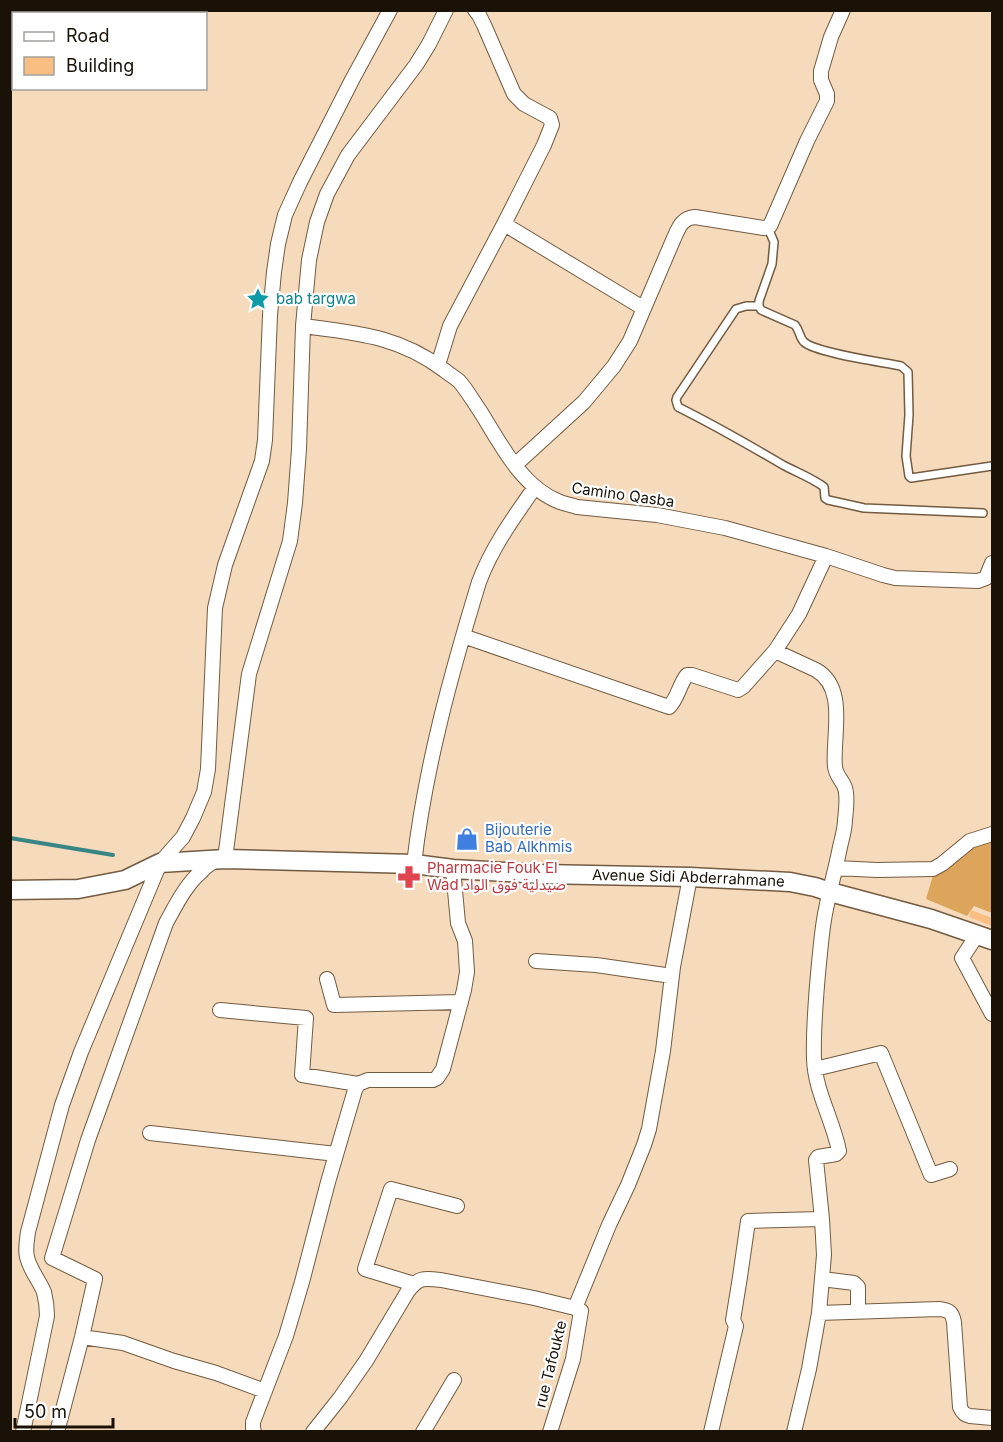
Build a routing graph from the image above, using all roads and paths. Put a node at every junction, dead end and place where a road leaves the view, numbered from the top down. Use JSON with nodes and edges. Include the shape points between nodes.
{"nodes":[{"id":1,"x":390,"y":10,"type":"edge"},
{"id":2,"x":446,"y":10,"type":"edge"},
{"id":3,"x":475,"y":10,"type":"edge"},
{"id":4,"x":843,"y":10,"type":"edge"},
{"id":5,"x":504,"y":224,"type":"junction"},
{"id":6,"x":768,"y":228,"type":"junction"},
{"id":7,"x":759,"y":306,"type":"junction"},
{"id":8,"x":643,"y":308,"type":"junction"},
{"id":9,"x":303,"y":326,"type":"junction"},
{"id":10,"x":438,"y":365,"type":"junction"},
{"id":11,"x":515,"y":465,"type":"junction"},
{"id":12,"x":993,"y":466,"type":"edge"},
{"id":13,"x":535,"y":487,"type":"junction"},
{"id":14,"x":983,"y":513,"type":"dead end"},
{"id":15,"x":826,"y":556,"type":"junction"},
{"id":16,"x":993,"y":563,"type":"edge"},
{"id":17,"x":463,"y":636,"type":"junction"},
{"id":18,"x":775,"y":651,"type":"junction"},
{"id":19,"x":993,"y":834,"type":"edge"},
{"id":20,"x":221,"y":859,"type":"junction"},
{"id":21,"x":160,"y":863,"type":"junction"},
{"id":22,"x":414,"y":864,"type":"junction"},
{"id":23,"x":836,"y":868,"type":"junction"},
{"id":24,"x":453,"y":869,"type":"junction"},
{"id":25,"x":690,"y":877,"type":"junction"},
{"id":26,"x":10,"y":890,"type":"edge"},
{"id":27,"x":830,"y":892,"type":"junction"},
{"id":28,"x":985,"y":937,"type":"edge"},
{"id":29,"x":536,"y":961,"type":"dead end"},
{"id":30,"x":672,"y":976,"type":"junction"},
{"id":31,"x":327,"y":979,"type":"dead end"},
{"id":32,"x":461,"y":1002,"type":"junction"},
{"id":33,"x":220,"y":1010,"type":"dead end"},
{"id":34,"x":993,"y":1014,"type":"edge"},
{"id":35,"x":815,"y":1069,"type":"junction"},
{"id":36,"x":358,"y":1084,"type":"junction"},
{"id":37,"x":150,"y":1133,"type":"dead end"},
{"id":38,"x":336,"y":1154,"type":"junction"},
{"id":39,"x":950,"y":1169,"type":"dead end"},
{"id":40,"x":457,"y":1206,"type":"dead end"},
{"id":41,"x":822,"y":1219,"type":"junction"},
{"id":42,"x":822,"y":1279,"type":"junction"},
{"id":43,"x":414,"y":1284,"type":"junction"},
{"id":44,"x":575,"y":1308,"type":"junction"},
{"id":45,"x":858,"y":1312,"type":"junction"},
{"id":46,"x":819,"y":1313,"type":"junction"},
{"id":47,"x":82,"y":1337,"type":"junction"},
{"id":48,"x":454,"y":1380,"type":"dead end"},
{"id":49,"x":266,"y":1391,"type":"junction"},
{"id":50,"x":993,"y":1418,"type":"edge"},
{"id":51,"x":23,"y":1431,"type":"edge"},
{"id":52,"x":57,"y":1431,"type":"edge"},
{"id":53,"x":254,"y":1431,"type":"edge"},
{"id":54,"x":313,"y":1431,"type":"edge"},
{"id":55,"x":423,"y":1431,"type":"edge"},
{"id":56,"x":550,"y":1431,"type":"edge"},
{"id":57,"x":711,"y":1431,"type":"edge"},
{"id":58,"x":794,"y":1431,"type":"edge"}],
"edges":[{"from":1,"to":21,"type":"street","via":[[285,215],[274,272],[262,461],[225,565],[215,608],[204,792],[183,837]]},
{"from":2,"to":9,"type":"street","via":[[416,65],[348,155],[327,194],[309,260]]},
{"from":3,"to":5,"type":"street","via":[[514,94],[552,123]]},
{"from":4,"to":6,"type":"street","via":[[820,77],[826,100]]},
{"from":5,"to":8,"type":"street"},
{"from":5,"to":10,"type":"street","via":[[450,326]]},
{"from":6,"to":7,"type":"lane","via":[[774,242],[772,264]]},
{"from":6,"to":8,"type":"street","via":[[695,218],[683,221]]},
{"from":7,"to":12,"type":"lane","via":[[795,326],[805,343],[901,366],[908,372],[906,456],[911,478]]},
{"from":7,"to":14,"type":"lane","via":[[736,309],[677,397],[678,407],[820,484],[828,500],[864,508]]},
{"from":8,"to":11,"type":"street","via":[[630,341],[601,384]]},
{"from":9,"to":10,"type":"street","name":"Camino Qasba","via":[[381,338]]},
{"from":9,"to":20,"type":"street","via":[[299,449],[290,541],[249,674]]},
{"from":10,"to":11,"type":"street","name":"Camino Qasba","via":[[459,381]]},
{"from":11,"to":13,"type":"street","name":"Camino Qasba"},
{"from":13,"to":15,"type":"street","name":"Camino Qasba","via":[[561,503],[693,521]]},
{"from":13,"to":17,"type":"street","via":[[487,562]]},
{"from":15,"to":16,"type":"street","name":"Camino Qasba","via":[[883,575],[909,579],[978,581],[986,578]]},
{"from":15,"to":18,"type":"street","via":[[799,614]]},
{"from":17,"to":18,"type":"street","via":[[669,707],[687,675],[738,690]]},
{"from":17,"to":22,"type":"street","via":[[438,733]]},
{"from":18,"to":23,"type":"street","via":[[820,672],[828,680],[834,697],[835,768],[846,795]]},
{"from":19,"to":23,"type":"street","via":[[970,841],[933,869]]},
{"from":20,"to":21,"type":"street","name":"Avenue Sidi Abderrahmane"},
{"from":20,"to":22,"type":"street","name":"Avenue Sidi Abderrahmane"},
{"from":20,"to":47,"type":"street","via":[[188,885],[166,923],[88,1140],[52,1258],[95,1279]]},
{"from":21,"to":26,"type":"street","via":[[124,880],[78,889]]},
{"from":21,"to":51,"type":"street","via":[[62,1105],[28,1232],[27,1255],[43,1291],[47,1316]]},
{"from":22,"to":24,"type":"street","name":"Avenue Sidi Abderrahmane"},
{"from":23,"to":27,"type":"street"},
{"from":24,"to":25,"type":"street","name":"Avenue Sidi Abderrahmane"},
{"from":24,"to":32,"type":"street","via":[[458,923],[466,950],[467,972]]},
{"from":25,"to":27,"type":"street","name":"Avenue Sidi Abderrahmane","via":[[789,882]]},
{"from":25,"to":30,"type":"street"},
{"from":27,"to":28,"type":"street","name":"Avenue Sidi Abderrahmane"},
{"from":27,"to":35,"type":"street","via":[[822,929]]},
{"from":28,"to":34,"type":"street","via":[[962,958]]},
{"from":29,"to":30,"type":"street"},
{"from":30,"to":44,"type":"street","via":[[649,1129]]},
{"from":31,"to":32,"type":"street","via":[[334,1005]]},
{"from":32,"to":36,"type":"street","via":[[446,1060],[437,1078],[368,1080]]},
{"from":33,"to":36,"type":"street","via":[[306,1018],[302,1075]]},
{"from":35,"to":39,"type":"street","via":[[881,1053],[931,1175]]},
{"from":35,"to":41,"type":"street","via":[[839,1151],[816,1160]]},
{"from":36,"to":38,"type":"street"},
{"from":37,"to":38,"type":"street"},
{"from":38,"to":49,"type":"street","via":[[302,1282]]},
{"from":40,"to":43,"type":"street","via":[[391,1189],[365,1269]]},
{"from":41,"to":42,"type":"street"},
{"from":41,"to":57,"type":"street","via":[[748,1221],[735,1326]]},
{"from":42,"to":45,"type":"street","via":[[856,1284]]},
{"from":42,"to":46,"type":"street"},
{"from":43,"to":44,"type":"street","via":[[427,1278],[441,1280]]},
{"from":43,"to":54,"type":"street","via":[[366,1361]]},
{"from":44,"to":56,"type":"street","name":"rue Tafoukte","via":[[581,1311],[573,1359]]},
{"from":45,"to":46,"type":"street"},
{"from":45,"to":50,"type":"street","via":[[951,1312],[962,1411],[969,1416]]},
{"from":46,"to":58,"type":"street"},
{"from":47,"to":49,"type":"street","via":[[123,1343]]},
{"from":47,"to":52,"type":"street"},
{"from":48,"to":55,"type":"street"},
{"from":49,"to":53,"type":"street","via":[[253,1422]]}]}
